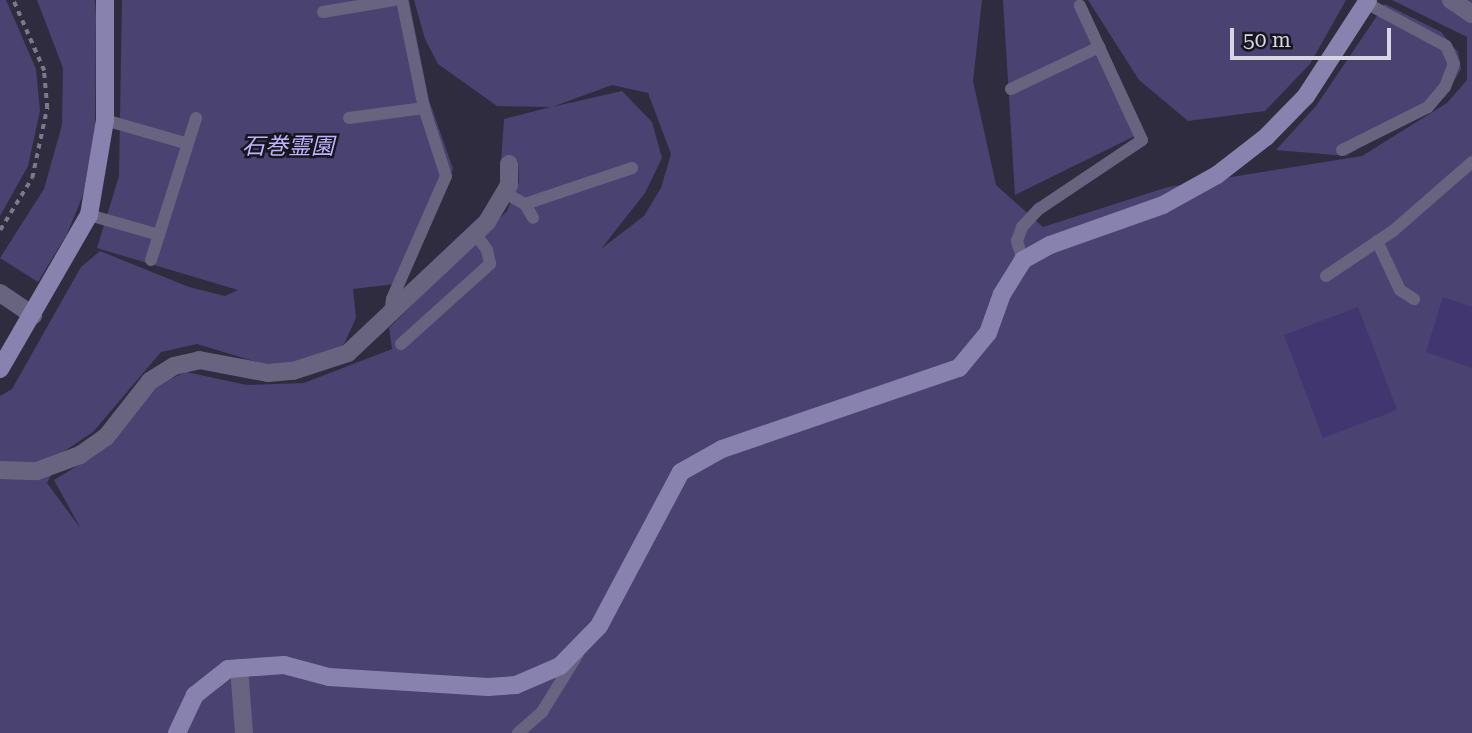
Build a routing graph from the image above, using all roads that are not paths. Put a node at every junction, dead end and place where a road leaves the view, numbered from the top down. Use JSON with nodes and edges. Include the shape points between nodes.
{"nodes":[{"id":1,"x":104,"y":0,"type":"edge"},
{"id":2,"x":394,"y":0,"type":"edge"},
{"id":3,"x":402,"y":0,"type":"edge"},
{"id":4,"x":1451,"y":0,"type":"edge"},
{"id":5,"x":1367,"y":2,"type":"edge"},
{"id":6,"x":1080,"y":6,"type":"dead end"},
{"id":7,"x":323,"y":12,"type":"dead end"},
{"id":8,"x":1472,"y":14,"type":"edge"},
{"id":9,"x":1098,"y":47,"type":"junction"},
{"id":10,"x":1011,"y":89,"type":"dead end"},
{"id":11,"x":424,"y":108,"type":"junction"},
{"id":12,"x":196,"y":118,"type":"dead end"},
{"id":13,"x":349,"y":118,"type":"dead end"},
{"id":14,"x":105,"y":120,"type":"junction"},
{"id":15,"x":188,"y":144,"type":"junction"},
{"id":16,"x":1342,"y":150,"type":"dead end"},
{"id":17,"x":1472,"y":162,"type":"edge"},
{"id":18,"x":509,"y":164,"type":"dead end"},
{"id":19,"x":632,"y":168,"type":"dead end"},
{"id":20,"x":505,"y":193,"type":"junction"},
{"id":21,"x":525,"y":204,"type":"junction"},
{"id":22,"x":89,"y":215,"type":"junction"},
{"id":23,"x":533,"y":218,"type":"dead end"},
{"id":24,"x":475,"y":233,"type":"junction"},
{"id":25,"x":159,"y":235,"type":"junction"},
{"id":26,"x":1377,"y":242,"type":"junction"},
{"id":27,"x":152,"y":260,"type":"dead end"},
{"id":28,"x":1023,"y":260,"type":"junction"},
{"id":29,"x":1326,"y":276,"type":"dead end"},
{"id":30,"x":0,"y":293,"type":"edge"},
{"id":31,"x":1414,"y":299,"type":"dead end"},
{"id":32,"x":390,"y":314,"type":"junction"},
{"id":33,"x":33,"y":315,"type":"junction"},
{"id":34,"x":401,"y":344,"type":"dead end"},
{"id":35,"x":0,"y":369,"type":"edge"},
{"id":36,"x":0,"y":470,"type":"edge"},
{"id":37,"x":579,"y":650,"type":"junction"},
{"id":38,"x":239,"y":668,"type":"junction"},
{"id":39,"x":177,"y":733,"type":"edge"},
{"id":40,"x":244,"y":733,"type":"edge"},
{"id":41,"x":518,"y":733,"type":"edge"}],
"edges":[{"from":1,"to":14,"type":"street"},
{"from":2,"to":7,"type":"lane"},
{"from":3,"to":11,"type":"lane"},
{"from":4,"to":8,"type":"street"},
{"from":5,"to":16,"type":"lane","via":[[1446,46],[1454,64],[1446,87],[1428,107]]},
{"from":5,"to":28,"type":"street","via":[[1306,96],[1266,137],[1217,175],[1163,205],[1050,245]]},
{"from":6,"to":9,"type":"lane"},
{"from":9,"to":10,"type":"lane"},
{"from":9,"to":28,"type":"lane","via":[[1142,140],[1039,209],[1022,227],[1017,241]]},
{"from":11,"to":13,"type":"lane"},
{"from":11,"to":32,"type":"lane","via":[[446,176],[392,299]]},
{"from":12,"to":15,"type":"lane"},
{"from":14,"to":15,"type":"lane"},
{"from":14,"to":22,"type":"street"},
{"from":15,"to":25,"type":"lane"},
{"from":17,"to":26,"type":"lane"},
{"from":18,"to":20,"type":"street"},
{"from":19,"to":21,"type":"lane"},
{"from":20,"to":21,"type":"lane"},
{"from":20,"to":24,"type":"street"},
{"from":21,"to":23,"type":"lane"},
{"from":22,"to":25,"type":"lane"},
{"from":22,"to":33,"type":"street"},
{"from":24,"to":32,"type":"street"},
{"from":24,"to":34,"type":"lane","via":[[490,264]]},
{"from":25,"to":27,"type":"lane"},
{"from":26,"to":29,"type":"lane"},
{"from":26,"to":31,"type":"lane","via":[[1400,290]]},
{"from":28,"to":37,"type":"street","via":[[1002,294],[988,333],[959,368],[722,449],[681,472],[599,626]]},
{"from":30,"to":33,"type":"street"},
{"from":32,"to":36,"type":"street","via":[[348,353],[328,363],[268,373],[199,360],[174,366],[150,381],[106,438],[80,455],[37,471]]},
{"from":33,"to":35,"type":"street"},
{"from":37,"to":38,"type":"street","via":[[516,685],[488,687],[329,677],[284,665]]},
{"from":37,"to":41,"type":"lane","via":[[549,703]]},
{"from":38,"to":39,"type":"street","via":[[228,669],[195,695]]},
{"from":38,"to":40,"type":"street"}]}
